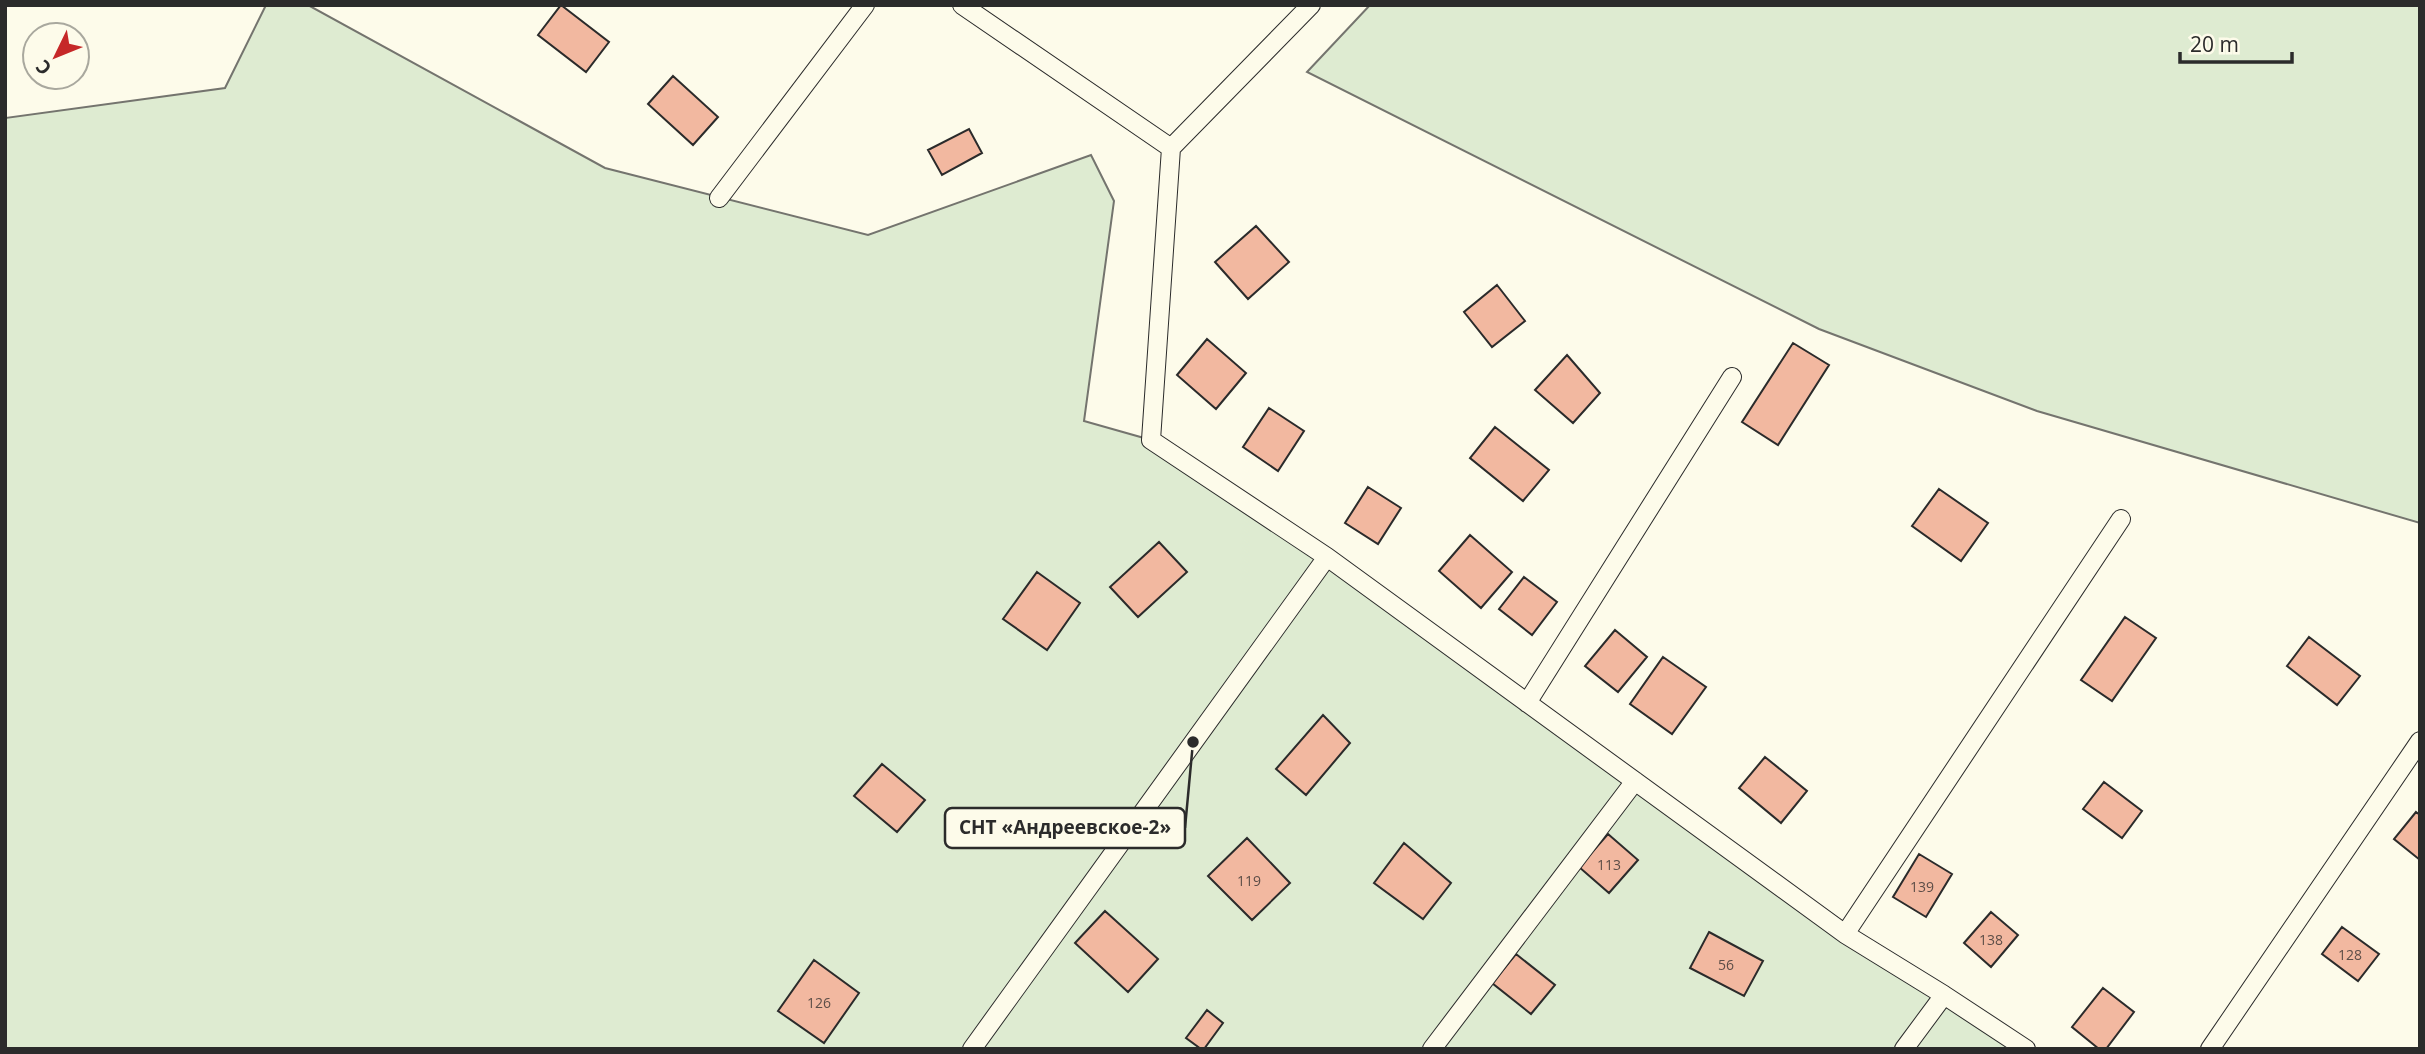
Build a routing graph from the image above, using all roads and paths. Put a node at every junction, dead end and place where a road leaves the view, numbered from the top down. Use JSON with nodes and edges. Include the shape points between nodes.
{"nodes":[{"id":1,"x":865,"y":5,"type":"edge"},
{"id":2,"x":962,"y":5,"type":"edge"},
{"id":3,"x":1311,"y":5,"type":"edge"},
{"id":4,"x":1171,"y":148,"type":"junction"},
{"id":5,"x":719,"y":198,"type":"dead end"},
{"id":6,"x":1732,"y":377,"type":"dead end"},
{"id":7,"x":2121,"y":519,"type":"dead end"},
{"id":8,"x":1327,"y":558,"type":"junction"},
{"id":9,"x":1527,"y":703,"type":"junction"},
{"id":10,"x":2420,"y":741,"type":"edge"},
{"id":11,"x":1635,"y":781,"type":"junction"},
{"id":12,"x":1845,"y":934,"type":"junction"},
{"id":13,"x":1944,"y":995,"type":"junction"},
{"id":14,"x":972,"y":1049,"type":"edge"},
{"id":15,"x":1432,"y":1049,"type":"edge"},
{"id":16,"x":1904,"y":1049,"type":"edge"},
{"id":17,"x":2025,"y":1049,"type":"edge"},
{"id":18,"x":2210,"y":1049,"type":"edge"}],
"edges":[{"from":1,"to":5,"type":"lane"},
{"from":2,"to":4,"type":"lane"},
{"from":3,"to":4,"type":"lane"},
{"from":4,"to":8,"type":"lane","via":[[1152,440]]},
{"from":6,"to":9,"type":"lane"},
{"from":7,"to":12,"type":"lane"},
{"from":8,"to":9,"type":"lane"},
{"from":8,"to":14,"type":"lane"},
{"from":9,"to":11,"type":"lane"},
{"from":10,"to":18,"type":"lane"},
{"from":11,"to":12,"type":"lane"},
{"from":11,"to":15,"type":"lane"},
{"from":12,"to":13,"type":"lane"},
{"from":13,"to":16,"type":"lane"},
{"from":13,"to":17,"type":"lane"}]}
